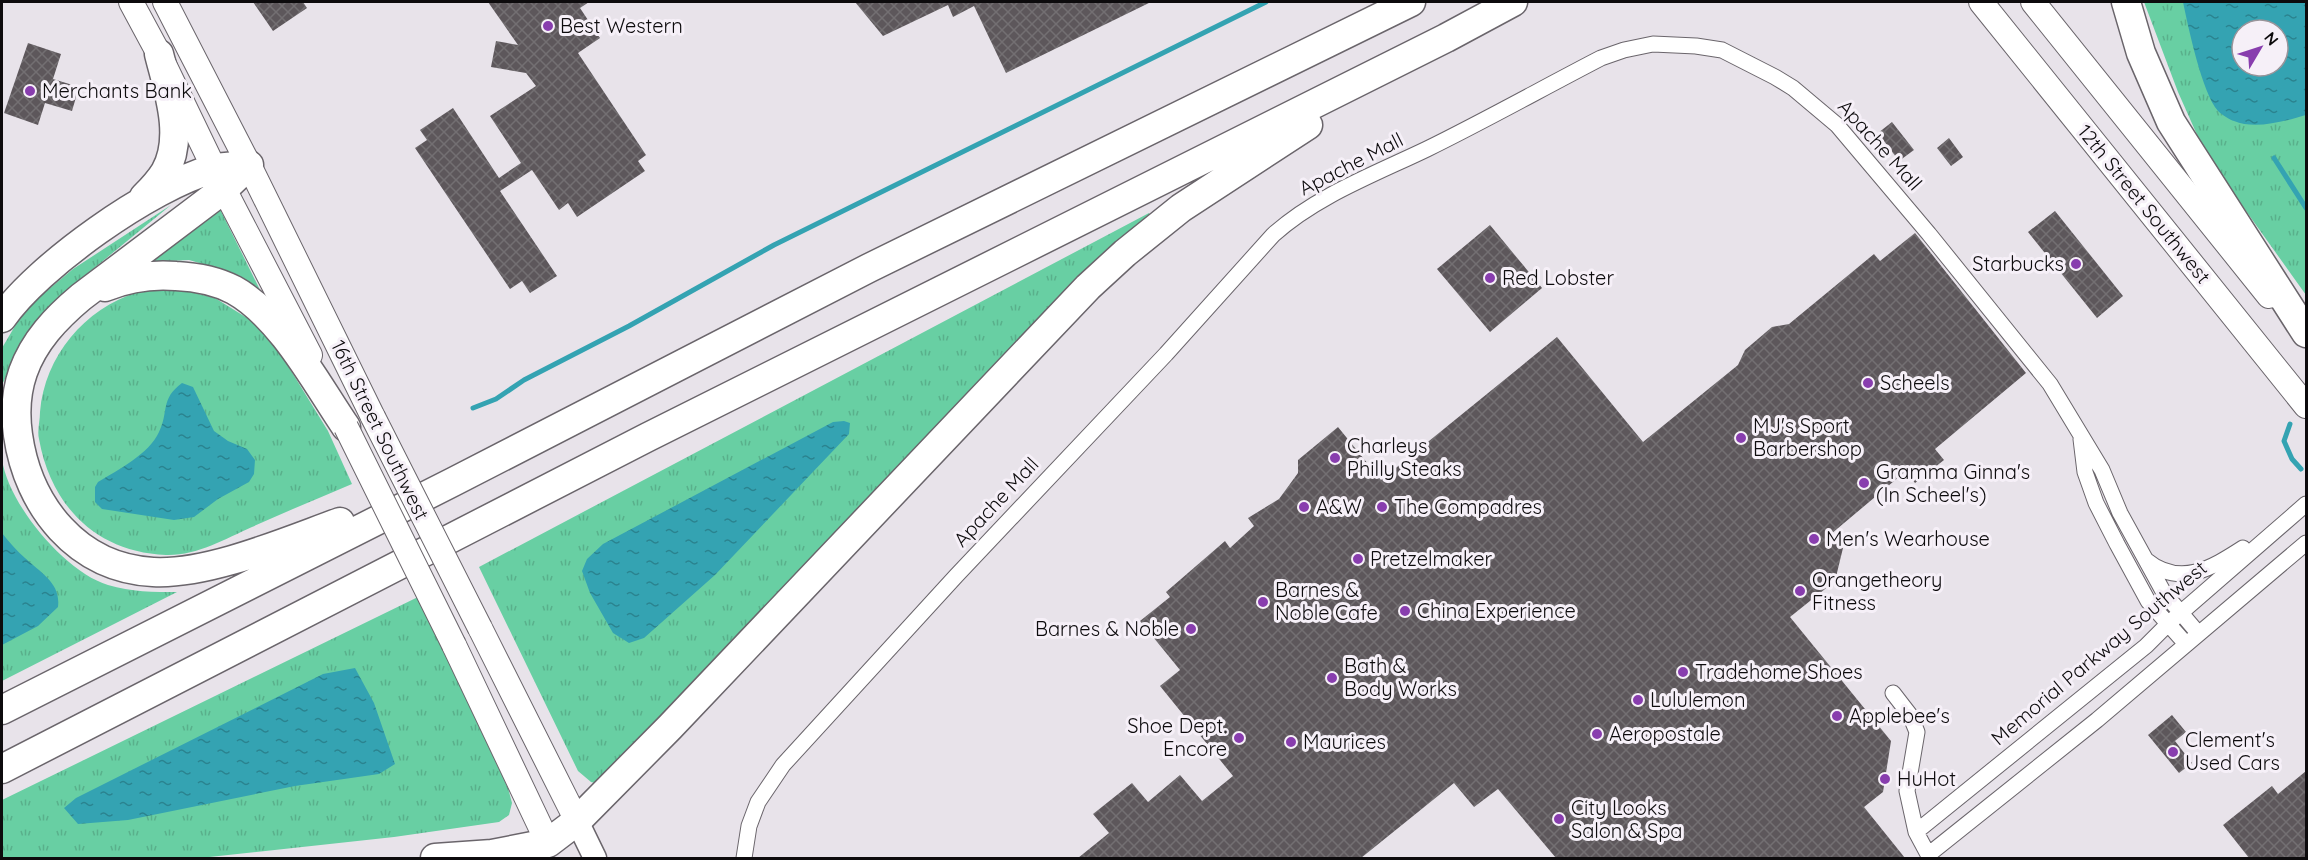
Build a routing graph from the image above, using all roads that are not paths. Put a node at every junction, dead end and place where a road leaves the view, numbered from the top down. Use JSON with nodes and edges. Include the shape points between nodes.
{"nodes":[{"id":1,"x":131,"y":2,"type":"edge"},
{"id":2,"x":165,"y":2,"type":"edge"},
{"id":3,"x":1412,"y":2,"type":"edge"},
{"id":4,"x":1513,"y":2,"type":"edge"},
{"id":5,"x":1981,"y":2,"type":"edge"},
{"id":6,"x":2033,"y":2,"type":"edge"},
{"id":7,"x":2126,"y":2,"type":"edge"},
{"id":8,"x":1446,"y":38,"type":"junction"},
{"id":9,"x":159,"y":54,"type":"junction"},
{"id":10,"x":249,"y":165,"type":"junction"},
{"id":11,"x":219,"y":179,"type":"junction"},
{"id":12,"x":138,"y":203,"type":"junction"},
{"id":13,"x":81,"y":297,"type":"junction"},
{"id":14,"x":2,"y":318,"type":"edge"},
{"id":15,"x":2307,"y":333,"type":"edge"},
{"id":16,"x":2307,"y":342,"type":"edge"},
{"id":17,"x":2307,"y":406,"type":"edge"},
{"id":18,"x":346,"y":427,"type":"junction"},
{"id":19,"x":2081,"y":434,"type":"junction"},
{"id":20,"x":453,"y":482,"type":"junction"},
{"id":21,"x":2307,"y":504,"type":"edge"},
{"id":22,"x":2282,"y":524,"type":"junction"},
{"id":23,"x":2307,"y":543,"type":"edge"},
{"id":24,"x":2144,"y":558,"type":"junction"},
{"id":25,"x":2181,"y":613,"type":"junction"},
{"id":26,"x":2169,"y":623,"type":"junction"},
{"id":27,"x":2192,"y":638,"type":"junction"},
{"id":28,"x":1893,"y":693,"type":"dead end"},
{"id":29,"x":2,"y":710,"type":"edge"},
{"id":30,"x":2,"y":769,"type":"edge"},
{"id":31,"x":577,"y":821,"type":"junction"},
{"id":32,"x":1917,"y":832,"type":"junction"},
{"id":33,"x":552,"y":851,"type":"edge"},
{"id":34,"x":1929,"y":857,"type":"edge"},
{"id":35,"x":435,"y":858,"type":"edge"},
{"id":36,"x":595,"y":858,"type":"edge"},
{"id":37,"x":744,"y":858,"type":"edge"}],
"edges":[{"from":1,"to":9,"type":"main road","name":"16th Street Southwest"},
{"from":2,"to":10,"type":"main road","name":"16th Street Southwest"},
{"from":3,"to":20,"type":"highway","via":[[858,273]]},
{"from":4,"to":8,"type":"highway"},
{"from":5,"to":17,"type":"main road","name":"12th Street Southwest"},
{"from":6,"to":16,"type":"main road","name":"12th Street Southwest"},
{"from":7,"to":15,"type":"highway","via":[[2144,63],[2171,122]]},
{"from":8,"to":30,"type":"highway","via":[[659,432]]},
{"from":8,"to":31,"type":"highway","via":[[1181,208],[1125,253]]},
{"from":9,"to":11,"type":"main road","name":"16th Street Southwest"},
{"from":9,"to":12,"type":"highway","via":[[170,99],[173,150],[165,172]]},
{"from":10,"to":11,"type":"highway"},
{"from":10,"to":31,"type":"main road","name":"16th Street Southwest","bridge":true},
{"from":11,"to":12,"type":"highway","via":[[183,181]]},
{"from":11,"to":13,"type":"highway"},
{"from":11,"to":18,"type":"main road","name":"16th Street Southwest"},
{"from":12,"to":14,"type":"highway","via":[[36,280]]},
{"from":13,"to":18,"type":"highway","via":[[115,283],[154,275],[198,277],[234,290],[261,310],[284,338]]},
{"from":13,"to":20,"type":"highway","via":[[51,325],[29,358],[18,391],[18,437],[25,468],[40,503],[66,536],[115,564],[152,572],[213,565]]},
{"from":18,"to":33,"type":"main road","name":"16th Street Southwest","bridge":true},
{"from":19,"to":24,"type":"street","name":"Apache Mall"},
{"from":19,"to":26,"type":"street","via":[[2085,472],[2096,503],[2148,601]]},
{"from":19,"to":37,"type":"street","name":"Apache Mall","via":[[2032,361],[1824,112],[1770,73],[1722,50],[1653,44],[1624,50],[1601,58],[1314,205],[1273,235],[783,765],[758,802]]},
{"from":20,"to":29,"type":"highway"},
{"from":21,"to":22,"type":"street","name":"Memorial Parkway Southwest"},
{"from":22,"to":24,"type":"street","via":[[2209,569],[2190,574],[2155,568]]},
{"from":22,"to":25,"type":"street","name":"Memorial Parkway Southwest"},
{"from":23,"to":27,"type":"street"},
{"from":24,"to":25,"type":"street","name":"Apache Mall"},
{"from":25,"to":26,"type":"street","name":"Memorial Parkway Southwest"},
{"from":25,"to":27,"type":"street","name":"Apache Mall"},
{"from":26,"to":27,"type":"street"},
{"from":26,"to":32,"type":"street","name":"Memorial Parkway Southwest","via":[[2146,646]]},
{"from":27,"to":34,"type":"street"},
{"from":28,"to":32,"type":"street","via":[[1917,732],[1907,791]]},
{"from":31,"to":33,"type":"highway"},
{"from":31,"to":36,"type":"main road","name":"16th Street Southwest"},
{"from":32,"to":34,"type":"street"},
{"from":33,"to":35,"type":"highway"}]}
